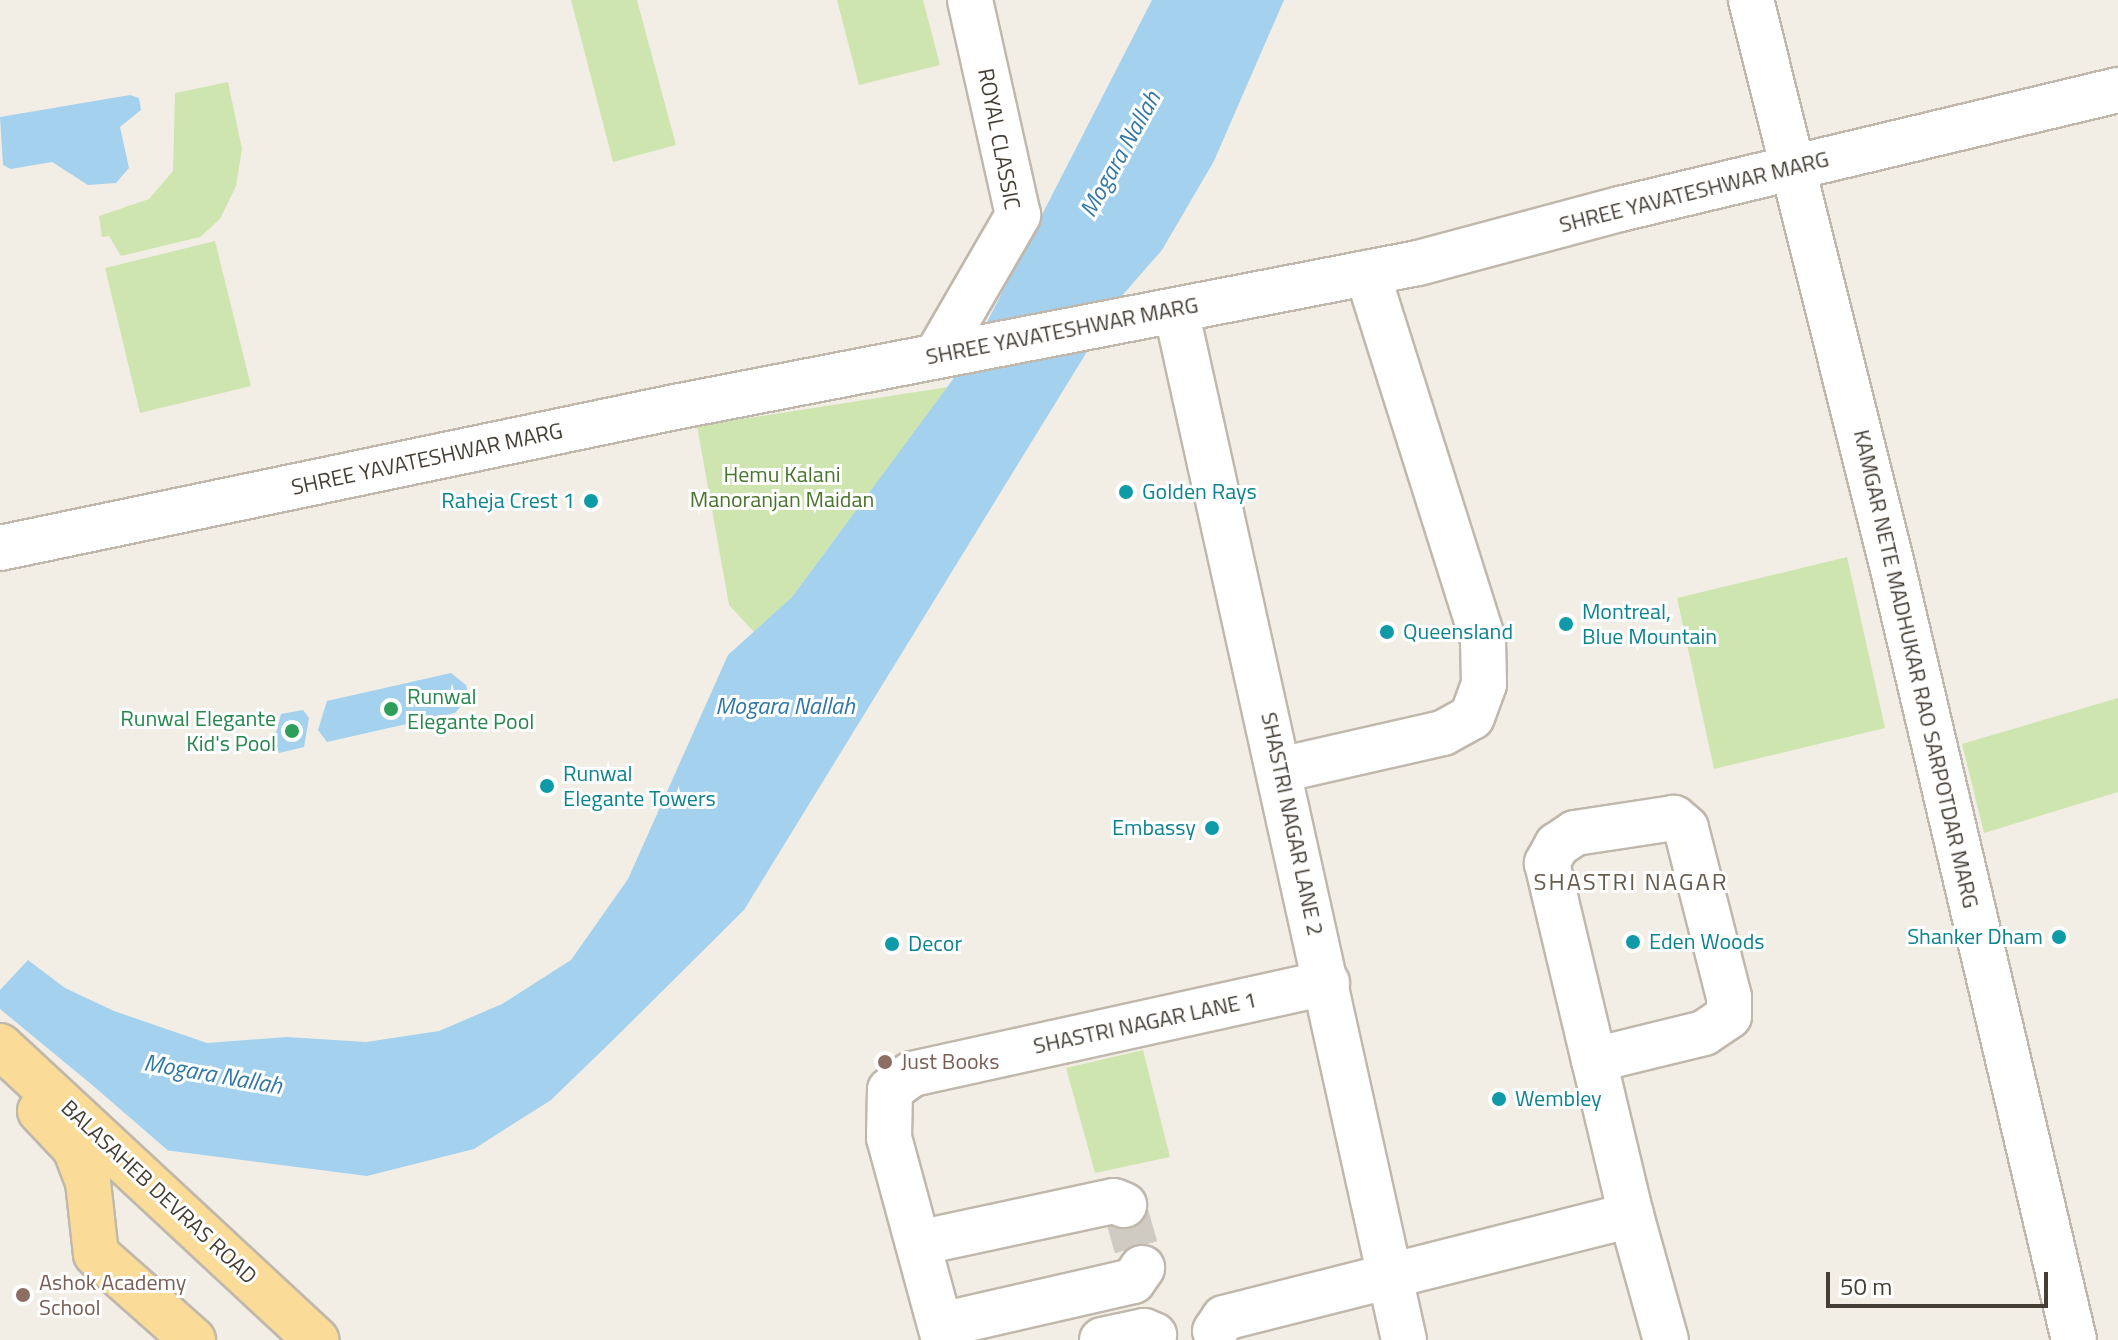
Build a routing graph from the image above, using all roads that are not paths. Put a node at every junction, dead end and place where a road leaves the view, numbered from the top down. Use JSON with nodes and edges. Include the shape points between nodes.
{"nodes":[{"id":1,"x":970,"y":0,"type":"edge"},
{"id":2,"x":1751,"y":0,"type":"edge"},
{"id":3,"x":2118,"y":90,"type":"edge"},
{"id":4,"x":1794,"y":166,"type":"junction"},
{"id":5,"x":1367,"y":273,"type":"junction"},
{"id":6,"x":1176,"y":310,"type":"junction"},
{"id":7,"x":947,"y":353,"type":"junction"},
{"id":8,"x":0,"y":548,"type":"edge"},
{"id":9,"x":1280,"y":770,"type":"junction"},
{"id":10,"x":1327,"y":983,"type":"junction"},
{"id":11,"x":0,"y":1046,"type":"edge"},
{"id":12,"x":1594,"y":1060,"type":"junction"},
{"id":13,"x":0,"y":1078,"type":"edge"},
{"id":14,"x":71,"y":1123,"type":"junction"},
{"id":15,"x":1124,"y":1205,"type":"dead end"},
{"id":16,"x":1631,"y":1215,"type":"junction"},
{"id":17,"x":918,"y":1243,"type":"junction"},
{"id":18,"x":1142,"y":1268,"type":"dead end"},
{"id":19,"x":1391,"y":1279,"type":"junction"},
{"id":20,"x":1215,"y":1331,"type":"dead end"},
{"id":21,"x":942,"y":1332,"type":"edge"},
{"id":22,"x":1154,"y":1335,"type":"dead end"},
{"id":23,"x":193,"y":1340,"type":"edge"},
{"id":24,"x":316,"y":1340,"type":"edge"},
{"id":25,"x":1102,"y":1340,"type":"edge"},
{"id":26,"x":1404,"y":1340,"type":"edge"},
{"id":27,"x":1666,"y":1340,"type":"edge"},
{"id":28,"x":2074,"y":1340,"type":"edge"}],
"edges":[{"from":1,"to":7,"type":"street","name":"ROYAL CLASSIC","via":[[1018,215]]},
{"from":2,"to":4,"type":"street","name":"KAMGAR NETE MADHUKAR RAO SARPOTDAR MARG"},
{"from":3,"to":4,"type":"street","name":"SHREE YAVATESHWAR MARG"},
{"from":4,"to":5,"type":"street","name":"SHREE YAVATESHWAR MARG"},
{"from":4,"to":28,"type":"street","name":"KAMGAR NETE MADHUKAR RAO SARPOTDAR MARG"},
{"from":5,"to":6,"type":"street","name":"SHREE YAVATESHWAR MARG"},
{"from":5,"to":9,"type":"street","via":[[1483,640],[1484,684],[1472,717],[1443,733]]},
{"from":6,"to":7,"type":"street","name":"SHREE YAVATESHWAR MARG"},
{"from":6,"to":9,"type":"street","name":"SHASTRI NAGAR LANE 2"},
{"from":7,"to":8,"type":"street","name":"SHREE YAVATESHWAR MARG"},
{"from":9,"to":10,"type":"street","name":"SHASTRI NAGAR LANE 2"},
{"from":10,"to":17,"type":"street","name":"SHASTRI NAGAR LANE 1","via":[[912,1074],[890,1090],[889,1138]]},
{"from":10,"to":19,"type":"street","name":"SHASTRI NAGAR LANE 2"},
{"from":11,"to":14,"type":"main road","name":"BALASAHEB DEVRAS ROAD"},
{"from":12,"to":12,"type":"street","via":[[1704,1033],[1729,1016],[1729,997],[1686,828],[1674,818],[1575,833],[1557,845],[1547,863]]},
{"from":12,"to":16,"type":"street"},
{"from":13,"to":14,"type":"main road"},
{"from":14,"to":23,"type":"main road","via":[[88,1182],[96,1254]]},
{"from":14,"to":24,"type":"main road","name":"BALASAHEB DEVRAS ROAD"},
{"from":15,"to":17,"type":"street","via":[[1114,1201]]},
{"from":16,"to":19,"type":"street"},
{"from":16,"to":27,"type":"street"},
{"from":17,"to":21,"type":"street","name":"SHASTRI NAGAR LANE 1"},
{"from":18,"to":21,"type":"street","via":[[1133,1281]]},
{"from":19,"to":20,"type":"street","via":[[1224,1318]]},
{"from":19,"to":26,"type":"street","name":"SHASTRI NAGAR LANE 2"},
{"from":22,"to":25,"type":"street","via":[[1144,1331]]}]}
